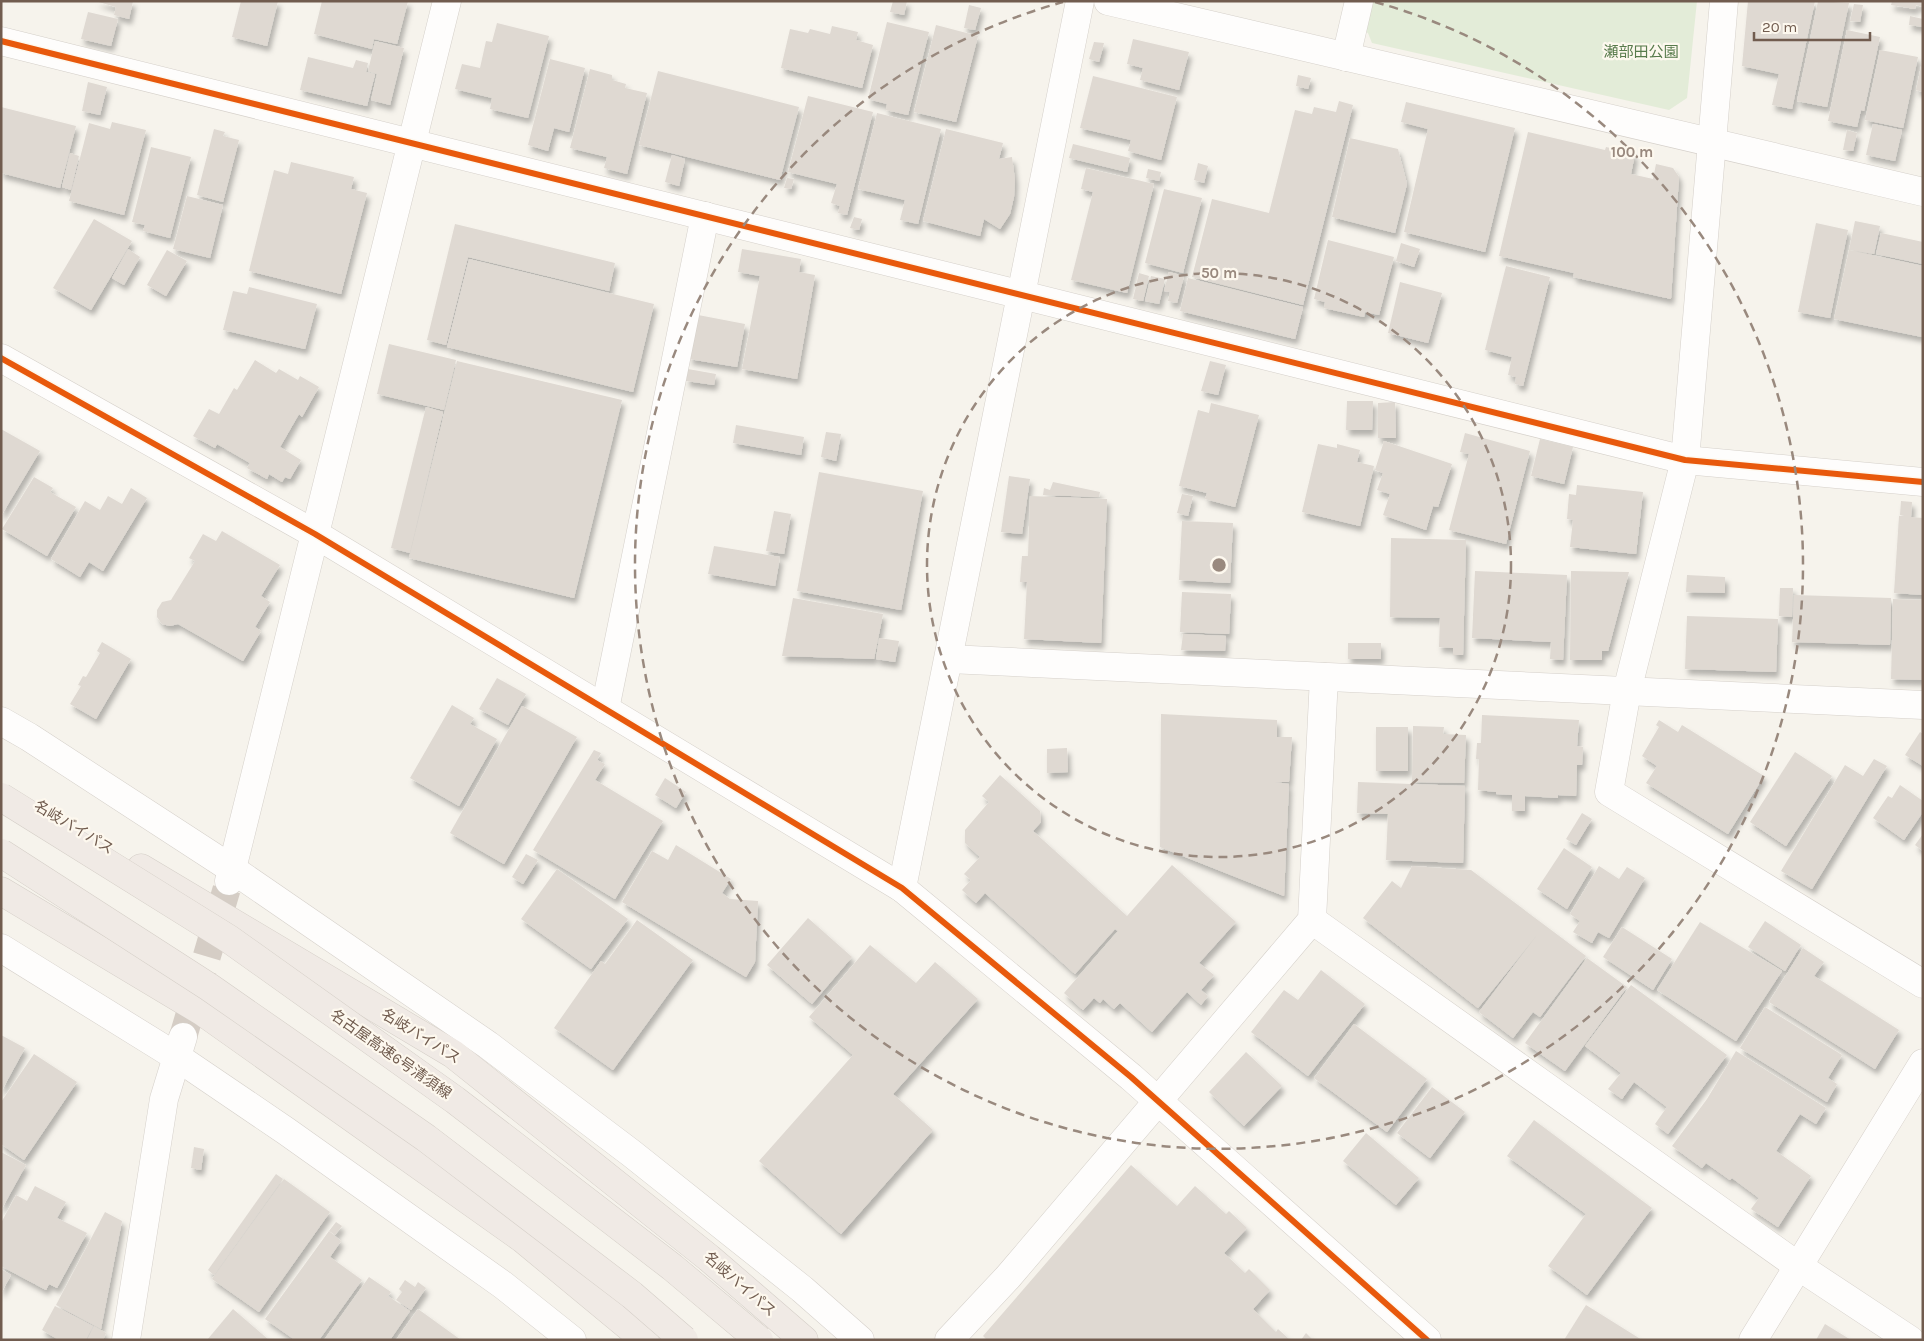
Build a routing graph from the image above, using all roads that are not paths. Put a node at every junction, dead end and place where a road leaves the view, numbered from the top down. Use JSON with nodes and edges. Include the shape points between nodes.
{"nodes":[{"id":1,"x":447,"y":1,"type":"edge"},
{"id":2,"x":1080,"y":1,"type":"edge"},
{"id":3,"x":1108,"y":1,"type":"edge"},
{"id":4,"x":1359,"y":1,"type":"edge"},
{"id":5,"x":1724,"y":1,"type":"edge"},
{"id":6,"x":1,"y":41,"type":"edge"},
{"id":7,"x":1346,"y":56,"type":"junction"},
{"id":8,"x":1710,"y":142,"type":"junction"},
{"id":9,"x":412,"y":143,"type":"junction"},
{"id":10,"x":1923,"y":192,"type":"edge"},
{"id":11,"x":705,"y":216,"type":"junction"},
{"id":12,"x":1020,"y":295,"type":"junction"},
{"id":13,"x":1,"y":358,"type":"edge"},
{"id":14,"x":1685,"y":460,"type":"junction"},
{"id":15,"x":1923,"y":482,"type":"edge"},
{"id":16,"x":315,"y":534,"type":"junction"},
{"id":17,"x":949,"y":659,"type":"junction"},
{"id":18,"x":1324,"y":677,"type":"junction"},
{"id":19,"x":1627,"y":691,"type":"junction"},
{"id":20,"x":1923,"y":705,"type":"edge"},
{"id":21,"x":605,"y":709,"type":"junction"},
{"id":22,"x":1,"y":721,"type":"edge"},
{"id":23,"x":1,"y":783,"type":"edge"},
{"id":24,"x":1,"y":797,"type":"edge"},
{"id":25,"x":1,"y":853,"type":"edge"},
{"id":26,"x":230,"y":875,"type":"junction"},
{"id":27,"x":902,"y":888,"type":"junction"},
{"id":28,"x":1,"y":891,"type":"edge"},
{"id":29,"x":1312,"y":920,"type":"junction"},
{"id":30,"x":1,"y":948,"type":"edge"},
{"id":31,"x":1923,"y":984,"type":"edge"},
{"id":32,"x":180,"y":1047,"type":"junction"},
{"id":33,"x":1923,"y":1063,"type":"edge"},
{"id":34,"x":1158,"y":1102,"type":"junction"},
{"id":35,"x":1798,"y":1266,"type":"junction"},
{"id":36,"x":126,"y":1340,"type":"edge"},
{"id":37,"x":572,"y":1340,"type":"edge"},
{"id":38,"x":645,"y":1340,"type":"edge"},
{"id":39,"x":684,"y":1340,"type":"edge"},
{"id":40,"x":760,"y":1340,"type":"edge"},
{"id":41,"x":804,"y":1340,"type":"edge"},
{"id":42,"x":860,"y":1340,"type":"edge"},
{"id":43,"x":949,"y":1340,"type":"edge"},
{"id":44,"x":1427,"y":1340,"type":"edge"},
{"id":45,"x":1753,"y":1340,"type":"edge"},
{"id":46,"x":1910,"y":1340,"type":"edge"}],
"edges":[{"from":1,"to":9,"type":"street"},
{"from":2,"to":12,"type":"street"},
{"from":3,"to":7,"type":"street"},
{"from":4,"to":7,"type":"street"},
{"from":5,"to":8,"type":"street"},
{"from":6,"to":9,"type":"street"},
{"from":7,"to":8,"type":"street"},
{"from":8,"to":10,"type":"street"},
{"from":8,"to":14,"type":"street"},
{"from":9,"to":11,"type":"street"},
{"from":9,"to":16,"type":"street"},
{"from":11,"to":12,"type":"street"},
{"from":11,"to":21,"type":"street"},
{"from":12,"to":14,"type":"street"},
{"from":12,"to":17,"type":"street"},
{"from":13,"to":16,"type":"street"},
{"from":14,"to":15,"type":"street"},
{"from":14,"to":19,"type":"street"},
{"from":16,"to":21,"type":"street"},
{"from":16,"to":26,"type":"street"},
{"from":17,"to":18,"type":"street"},
{"from":17,"to":27,"type":"street"},
{"from":18,"to":19,"type":"street"},
{"from":18,"to":29,"type":"street"},
{"from":19,"to":20,"type":"street"},
{"from":19,"to":31,"type":"street","via":[[1608,792]]},
{"from":21,"to":27,"type":"street"},
{"from":22,"to":26,"type":"street"},
{"from":23,"to":41,"type":"highway","name":"名岐バイパス","via":[[453,1054],[710,1258]]},
{"from":24,"to":40,"type":"highway","name":"名古屋高速6号清須線","bridge":true,"via":[[229,939],[447,1094],[672,1267]]},
{"from":25,"to":39,"type":"highway","bridge":true,"via":[[209,987],[426,1138],[632,1295]]},
{"from":26,"to":42,"type":"street","via":[[488,1045],[632,1153],[802,1289]]},
{"from":27,"to":34,"type":"street","via":[[1132,1077]]},
{"from":28,"to":38,"type":"highway","via":[[204,1012],[523,1239]]},
{"from":29,"to":34,"type":"street"},
{"from":29,"to":35,"type":"street"},
{"from":30,"to":32,"type":"street"},
{"from":32,"to":36,"type":"street","via":[[164,1099]]},
{"from":32,"to":37,"type":"street","via":[[286,1131],[487,1274]]},
{"from":33,"to":35,"type":"street"},
{"from":34,"to":43,"type":"street","via":[[1008,1277]]},
{"from":34,"to":44,"type":"street"},
{"from":35,"to":45,"type":"street"},
{"from":35,"to":46,"type":"street"}]}
